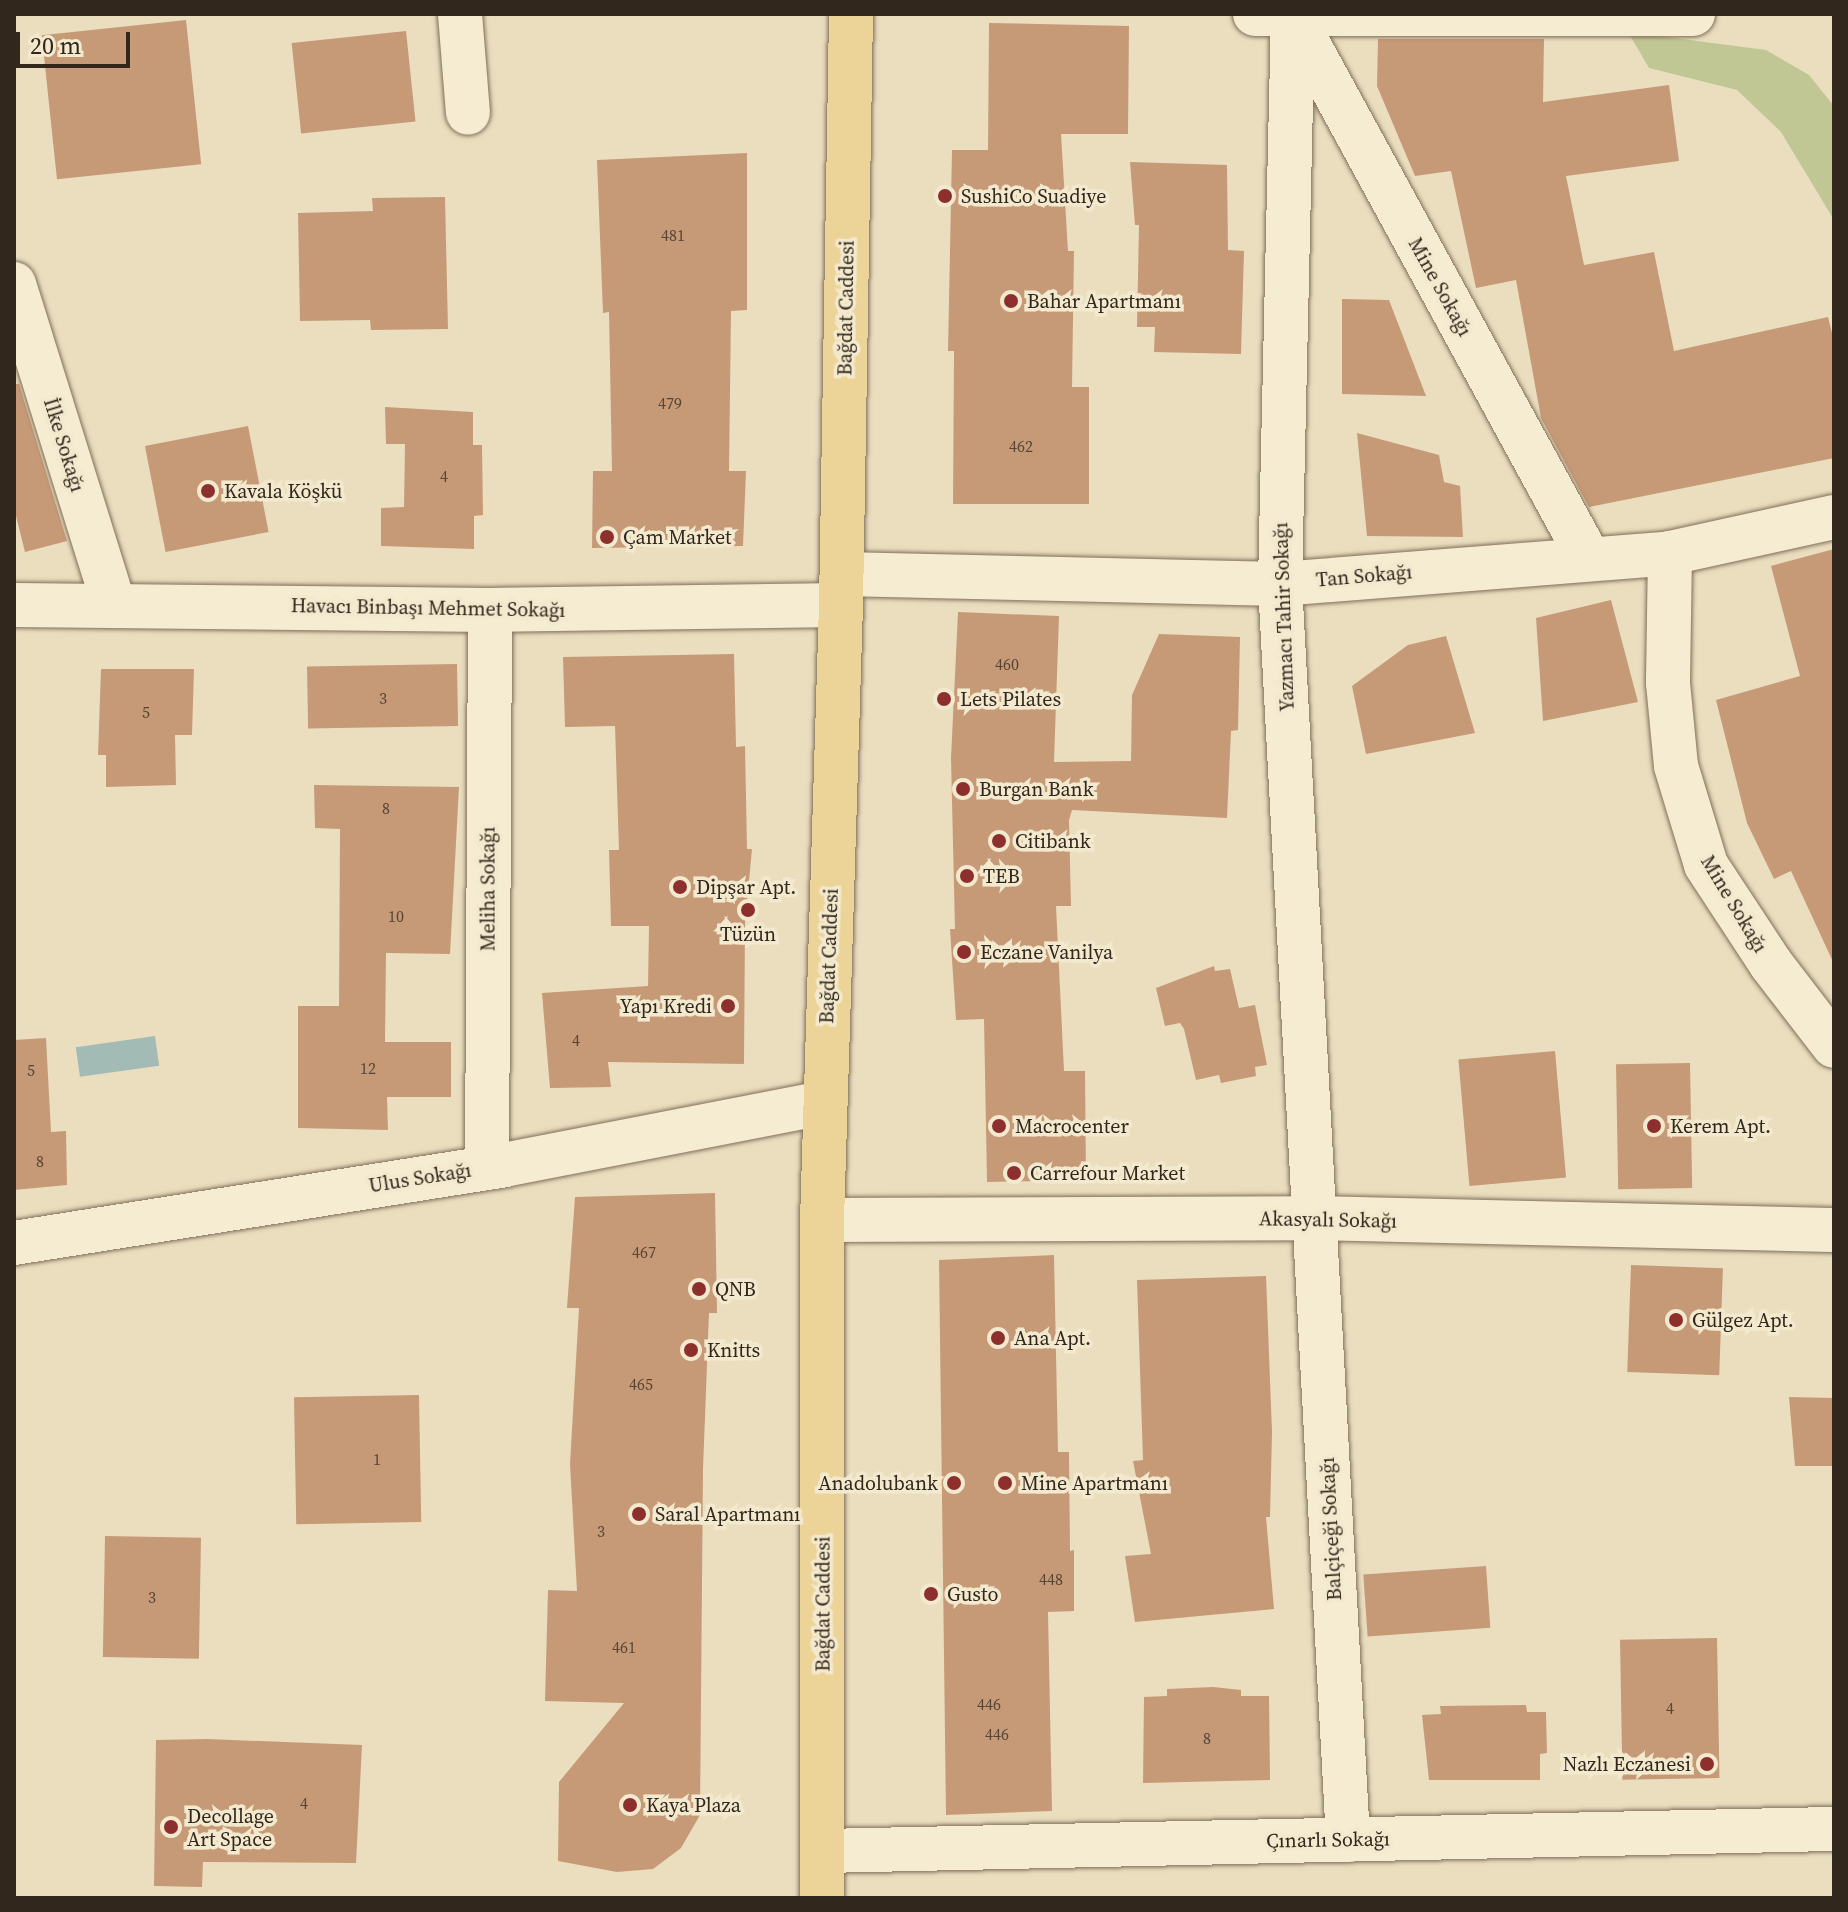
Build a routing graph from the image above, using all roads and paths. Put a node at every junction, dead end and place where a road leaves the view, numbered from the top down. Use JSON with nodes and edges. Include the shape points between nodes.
{"nodes":[{"id":1,"x":460,"y":14,"type":"edge"},
{"id":2,"x":851,"y":14,"type":"edge"},
{"id":3,"x":1693,"y":14,"type":"edge"},
{"id":4,"x":1281,"y":15,"type":"edge"},
{"id":5,"x":468,"y":113,"type":"dead end"},
{"id":6,"x":14,"y":284,"type":"edge"},
{"id":7,"x":1834,"y":517,"type":"edge"},
{"id":8,"x":1670,"y":553,"type":"junction"},
{"id":9,"x":1588,"y":557,"type":"junction"},
{"id":10,"x":1280,"y":584,"type":"junction"},
{"id":11,"x":841,"y":590,"type":"junction"},
{"id":12,"x":14,"y":605,"type":"edge"},
{"id":13,"x":114,"y":606,"type":"junction"},
{"id":14,"x":490,"y":610,"type":"junction"},
{"id":15,"x":1834,"y":1046,"type":"edge"},
{"id":16,"x":824,"y":1103,"type":"junction"},
{"id":17,"x":487,"y":1168,"type":"junction"},
{"id":18,"x":1314,"y":1218,"type":"junction"},
{"id":19,"x":822,"y":1220,"type":"junction"},
{"id":20,"x":1834,"y":1230,"type":"edge"},
{"id":21,"x":14,"y":1243,"type":"edge"},
{"id":22,"x":1834,"y":1829,"type":"edge"},
{"id":23,"x":1348,"y":1840,"type":"junction"},
{"id":24,"x":823,"y":1851,"type":"junction"},
{"id":25,"x":822,"y":1898,"type":"edge"}],
"edges":[{"from":1,"to":5,"type":"street"},
{"from":2,"to":11,"type":"main road","name":"Bağdat Caddesi"},
{"from":3,"to":4,"type":"street"},
{"from":4,"to":9,"type":"street","name":"Mine Sokağı"},
{"from":4,"to":10,"type":"street","name":"Yazmacı Tahir Sokağı"},
{"from":6,"to":13,"type":"street","name":"İlke Sokağı"},
{"from":7,"to":8,"type":"street","name":"Tan Sokağı"},
{"from":8,"to":9,"type":"street","name":"Tan Sokağı"},
{"from":8,"to":15,"type":"street","name":"Mine Sokağı","via":[[1668,683],[1676,766],[1706,865],[1771,964]]},
{"from":9,"to":10,"type":"street","name":"Tan Sokağı"},
{"from":10,"to":11,"type":"street","name":"Tan Sokağı"},
{"from":10,"to":18,"type":"street","name":"Yazmacı Tahir Sokağı"},
{"from":11,"to":14,"type":"street","name":"Havacı Binbaşı Mehmet Sokağı"},
{"from":11,"to":16,"type":"main road","name":"Bağdat Caddesi"},
{"from":12,"to":13,"type":"street","name":"Havacı Binbaşı Mehmet Sokağı"},
{"from":13,"to":14,"type":"street","name":"Havacı Binbaşı Mehmet Sokağı"},
{"from":14,"to":17,"type":"street","name":"Meliha Sokağı"},
{"from":16,"to":17,"type":"street","name":"Ulus Sokağı"},
{"from":16,"to":19,"type":"main road","name":"Bağdat Caddesi"},
{"from":17,"to":21,"type":"street","name":"Ulus Sokağı"},
{"from":18,"to":19,"type":"street","name":"Akasyalı Sokağı"},
{"from":18,"to":20,"type":"street","name":"Akasyalı Sokağı"},
{"from":18,"to":23,"type":"street","name":"Balçiçeği Sokağı"},
{"from":19,"to":24,"type":"main road","name":"Bağdat Caddesi"},
{"from":22,"to":23,"type":"street","name":"Çınarlı Sokağı"},
{"from":23,"to":24,"type":"street","name":"Çınarlı Sokağı"},
{"from":24,"to":25,"type":"main road","name":"Bağdat Caddesi"}]}
